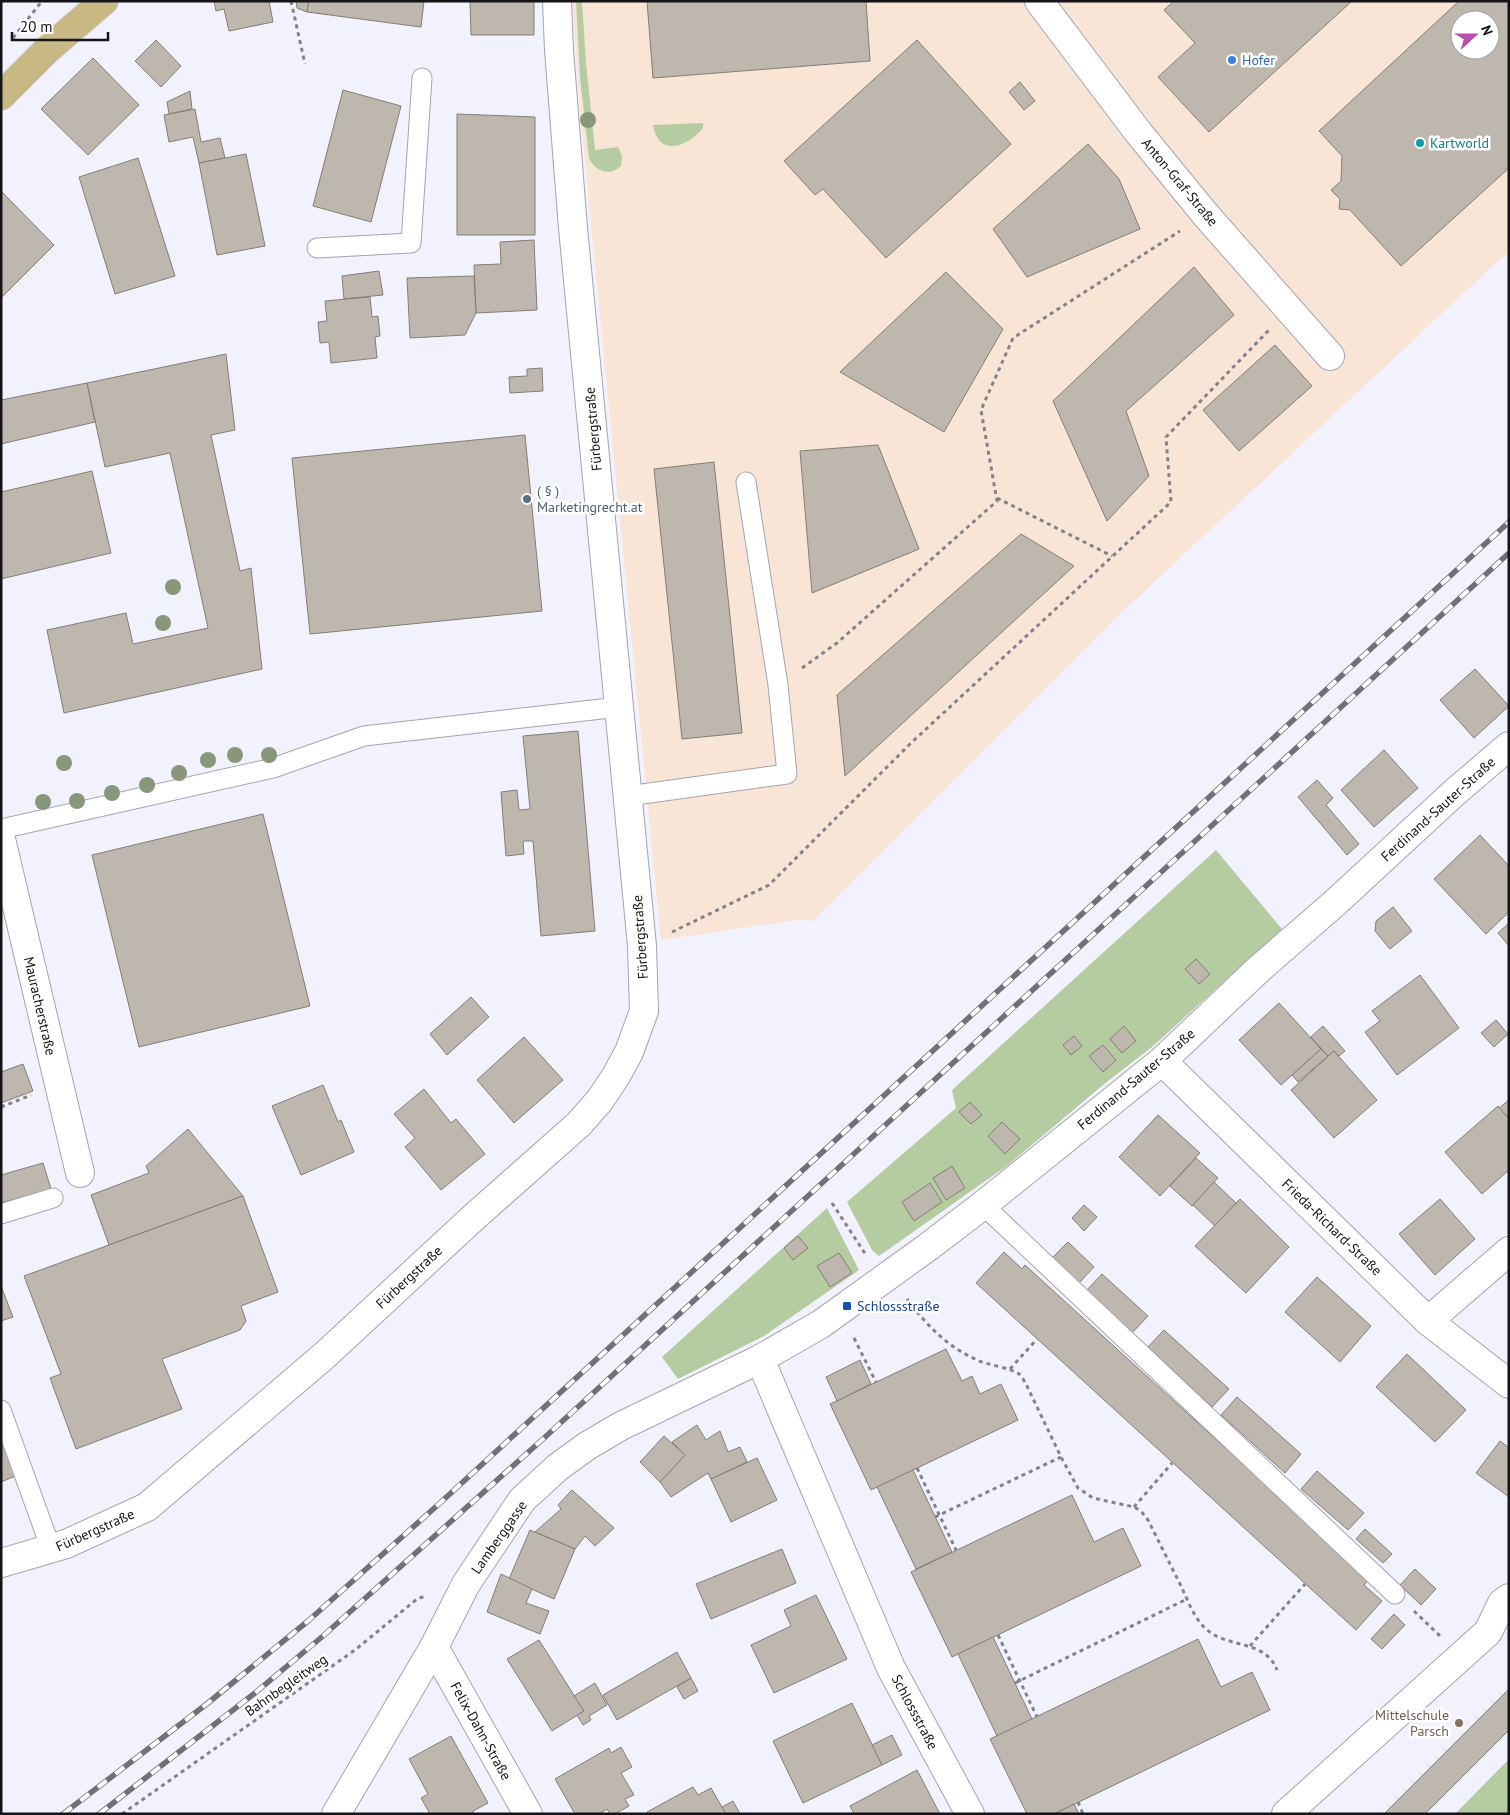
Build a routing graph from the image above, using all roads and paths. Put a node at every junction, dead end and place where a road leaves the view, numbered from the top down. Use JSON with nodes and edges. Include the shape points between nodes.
{"nodes":[{"id":1,"x":42,"y":1,"type":"edge"},
{"id":2,"x":104,"y":1,"type":"edge"},
{"id":3,"x":291,"y":1,"type":"edge"},
{"id":4,"x":557,"y":1,"type":"edge"},
{"id":5,"x":1038,"y":1,"type":"edge"},
{"id":6,"x":8,"y":44,"type":"dead end"},
{"id":7,"x":305,"y":64,"type":"dead end"},
{"id":8,"x":422,"y":78,"type":"dead end"},
{"id":9,"x":1,"y":96,"type":"edge"},
{"id":10,"x":1206,"y":214,"type":"junction"},
{"id":11,"x":317,"y":248,"type":"dead end"},
{"id":12,"x":1289,"y":309,"type":"junction"},
{"id":13,"x":1330,"y":356,"type":"dead end"},
{"id":14,"x":746,"y":482,"type":"dead end"},
{"id":15,"x":996,"y":498,"type":"junction"},
{"id":16,"x":1112,"y":556,"type":"junction"},
{"id":17,"x":778,"y":685,"type":"junction"},
{"id":18,"x":619,"y":707,"type":"junction"},
{"id":19,"x":1509,"y":746,"type":"edge"},
{"id":20,"x":628,"y":796,"type":"junction"},
{"id":21,"x":1,"y":829,"type":"edge"},
{"id":22,"x":1,"y":838,"type":"edge"},
{"id":23,"x":642,"y":946,"type":"junction"},
{"id":24,"x":1162,"y":1061,"type":"junction"},
{"id":25,"x":80,"y":1173,"type":"dead end"},
{"id":26,"x":53,"y":1198,"type":"dead end"},
{"id":27,"x":832,"y":1203,"type":"dead end"},
{"id":28,"x":983,"y":1205,"type":"junction"},
{"id":29,"x":1,"y":1214,"type":"edge"},
{"id":30,"x":1509,"y":1251,"type":"edge"},
{"id":31,"x":894,"y":1288,"type":"junction"},
{"id":32,"x":841,"y":1310,"type":"junction"},
{"id":33,"x":1428,"y":1321,"type":"junction"},
{"id":34,"x":1037,"y":1339,"type":"dead end"},
{"id":35,"x":760,"y":1359,"type":"junction"},
{"id":36,"x":1010,"y":1369,"type":"junction"},
{"id":37,"x":876,"y":1382,"type":"dead end"},
{"id":38,"x":1509,"y":1384,"type":"edge"},
{"id":39,"x":1,"y":1410,"type":"edge"},
{"id":40,"x":1060,"y":1457,"type":"junction"},
{"id":41,"x":1172,"y":1463,"type":"dead end"},
{"id":42,"x":917,"y":1468,"type":"dead end"},
{"id":43,"x":1134,"y":1507,"type":"junction"},
{"id":44,"x":937,"y":1516,"type":"junction"},
{"id":45,"x":51,"y":1549,"type":"junction"},
{"id":46,"x":956,"y":1550,"type":"dead end"},
{"id":47,"x":1,"y":1563,"type":"edge"},
{"id":48,"x":466,"y":1584,"type":"junction"},
{"id":49,"x":1305,"y":1584,"type":"dead end"},
{"id":50,"x":1396,"y":1594,"type":"joint"},
{"id":51,"x":1509,"y":1598,"type":"edge"},
{"id":52,"x":1187,"y":1599,"type":"junction"},
{"id":53,"x":998,"y":1635,"type":"dead end"},
{"id":54,"x":1250,"y":1646,"type":"junction"},
{"id":55,"x":434,"y":1648,"type":"junction"},
{"id":56,"x":1461,"y":1656,"type":"junction"},
{"id":57,"x":1277,"y":1670,"type":"dead end"},
{"id":58,"x":1020,"y":1680,"type":"junction"},
{"id":59,"x":1015,"y":1683,"type":"dead end"},
{"id":60,"x":1037,"y":1717,"type":"dead end"},
{"id":61,"x":1078,"y":1802,"type":"dead end"},
{"id":62,"x":122,"y":1814,"type":"edge"},
{"id":63,"x":336,"y":1814,"type":"edge"},
{"id":64,"x":528,"y":1814,"type":"edge"},
{"id":65,"x":970,"y":1814,"type":"edge"},
{"id":66,"x":1083,"y":1814,"type":"edge"},
{"id":67,"x":1286,"y":1814,"type":"edge"}],
"edges":[{"from":1,"to":6,"type":"path"},
{"from":2,"to":9,"type":"main road","via":[[47,50]]},
{"from":3,"to":7,"type":"path"},
{"from":4,"to":18,"type":"street","name":"Fürbergstraße","via":[[573,228]]},
{"from":5,"to":10,"type":"street","name":"Anton-Graf-Straße","via":[[1138,132]]},
{"from":8,"to":11,"type":"lane","via":[[411,243]]},
{"from":10,"to":12,"type":"street","name":"Anton-Graf-Straße"},
{"from":10,"to":15,"type":"path","via":[[1013,338],[981,410]]},
{"from":12,"to":13,"type":"street","name":"Anton-Graf-Straße"},
{"from":12,"to":16,"type":"path","via":[[1166,437],[1171,502]]},
{"from":14,"to":17,"type":"lane"},
{"from":15,"to":16,"type":"path"},
{"from":15,"to":17,"type":"path","via":[[997,501],[837,643]]},
{"from":16,"to":23,"type":"path","via":[[911,743],[769,885]]},
{"from":17,"to":20,"type":"lane","via":[[787,774]]},
{"from":18,"to":20,"type":"street","name":"Fürbergstraße"},
{"from":18,"to":21,"type":"lane","via":[[364,736],[273,768]]},
{"from":19,"to":24,"type":"street","name":"Ferdinand-Sauter-Straße","via":[[1259,969]]},
{"from":20,"to":23,"type":"street","name":"Fürbergstraße"},
{"from":22,"to":25,"type":"street","name":"Mauracherstraße"},
{"from":23,"to":45,"type":"street","name":"Fürbergstraße","via":[[644,1011],[616,1076],[579,1124],[325,1354],[147,1506]]},
{"from":24,"to":28,"type":"street","name":"Ferdinand-Sauter-Straße"},
{"from":24,"to":33,"type":"street","name":"Frieda-Richard-Straße"},
{"from":26,"to":29,"type":"lane"},
{"from":27,"to":31,"type":"path"},
{"from":28,"to":31,"type":"street","name":"Ferdinand-Sauter-Straße"},
{"from":28,"to":50,"type":"lane"},
{"from":30,"to":33,"type":"street"},
{"from":31,"to":32,"type":"street","name":"Ferdinand-Sauter-Straße"},
{"from":31,"to":36,"type":"path","via":[[937,1335],[976,1359]]},
{"from":32,"to":35,"type":"street","name":"Ferdinand-Sauter-Straße"},
{"from":32,"to":37,"type":"path"},
{"from":33,"to":38,"type":"street","name":"Frieda-Richard-Straße"},
{"from":34,"to":36,"type":"path"},
{"from":35,"to":48,"type":"street","name":"Lamberggasse","via":[[621,1426],[558,1467],[522,1500]]},
{"from":35,"to":65,"type":"street","name":"Schlossstraße","via":[[891,1668]]},
{"from":36,"to":40,"type":"path","via":[[1019,1374],[1026,1384]]},
{"from":39,"to":45,"type":"lane"},
{"from":40,"to":43,"type":"path","via":[[1078,1488],[1093,1498]]},
{"from":40,"to":44,"type":"path"},
{"from":41,"to":43,"type":"path"},
{"from":42,"to":44,"type":"path"},
{"from":43,"to":52,"type":"path","via":[[1148,1520]]},
{"from":44,"to":46,"type":"path"},
{"from":45,"to":47,"type":"street","name":"Fürbergstraße"},
{"from":48,"to":55,"type":"street","name":"Lamberggasse"},
{"from":48,"to":62,"type":"path","name":"Bahnbegleitweg","via":[[417,1599],[356,1650]]},
{"from":49,"to":54,"type":"path"},
{"from":50,"to":56,"type":"path"},
{"from":51,"to":56,"type":"street","via":[[1502,1604],[1488,1632]]},
{"from":52,"to":54,"type":"path","via":[[1206,1629],[1216,1636]]},
{"from":52,"to":58,"type":"path"},
{"from":53,"to":58,"type":"path"},
{"from":54,"to":57,"type":"path","via":[[1262,1651]]},
{"from":55,"to":63,"type":"street","name":"Lamberggasse"},
{"from":55,"to":64,"type":"street","name":"Felix-Dahn-Straße"},
{"from":56,"to":67,"type":"street"},
{"from":58,"to":59,"type":"path"},
{"from":58,"to":60,"type":"path"},
{"from":61,"to":66,"type":"path"}]}
